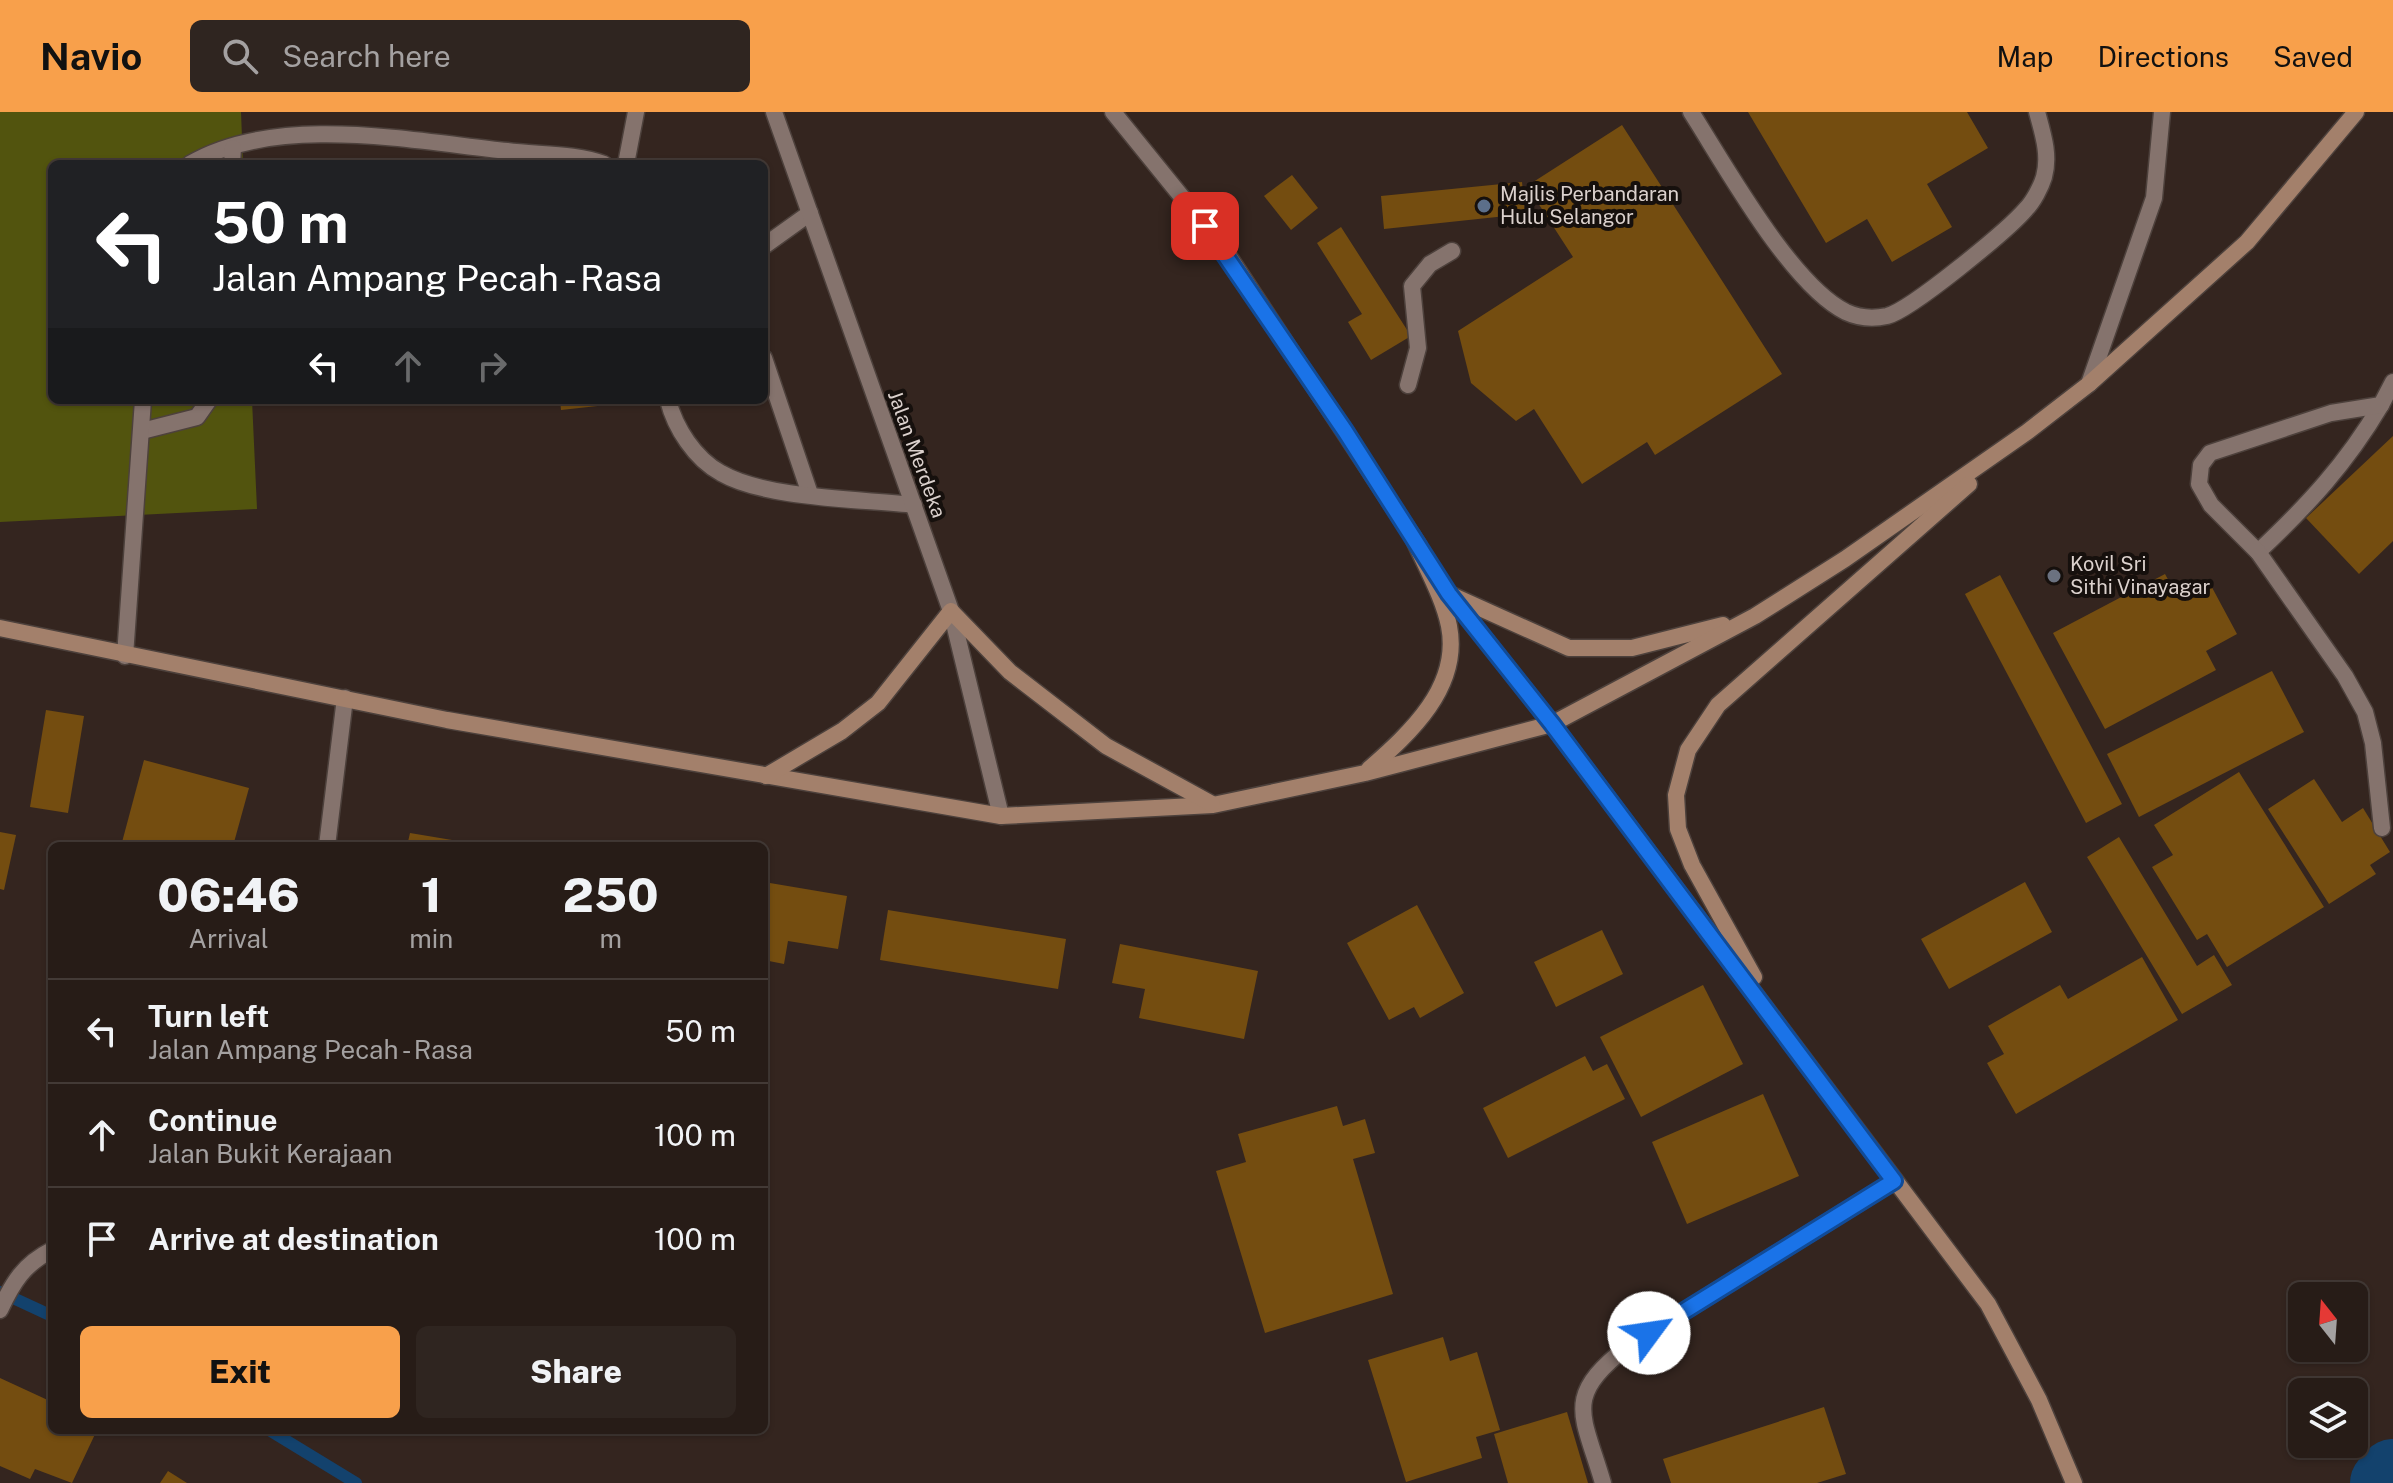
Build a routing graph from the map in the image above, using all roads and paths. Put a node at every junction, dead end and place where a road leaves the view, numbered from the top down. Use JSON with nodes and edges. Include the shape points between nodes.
{"nodes":[{"id":1,"x":636,"y":112,"type":"edge"},
{"id":2,"x":774,"y":112,"type":"edge"},
{"id":3,"x":1113,"y":112,"type":"edge"},
{"id":4,"x":1691,"y":112,"type":"edge"},
{"id":5,"x":2037,"y":112,"type":"edge"},
{"id":6,"x":2162,"y":112,"type":"edge"},
{"id":7,"x":2356,"y":112,"type":"edge"},
{"id":8,"x":232,"y":156,"type":"edge"},
{"id":9,"x":211,"y":160,"type":"edge"},
{"id":10,"x":571,"y":160,"type":"edge"},
{"id":11,"x":627,"y":160,"type":"edge"},
{"id":12,"x":810,"y":213,"type":"junction"},
{"id":13,"x":768,"y":243,"type":"edge"},
{"id":14,"x":1452,"y":251,"type":"dead end"},
{"id":15,"x":768,"y":370,"type":"edge"},
{"id":16,"x":2393,"y":382,"type":"edge"},
{"id":17,"x":2089,"y":384,"type":"junction"},
{"id":18,"x":1408,"y":385,"type":"dead end"},
{"id":19,"x":143,"y":404,"type":"edge"},
{"id":20,"x":206,"y":404,"type":"edge"},
{"id":21,"x":670,"y":404,"type":"edge"},
{"id":22,"x":2381,"y":405,"type":"junction"},
{"id":23,"x":142,"y":431,"type":"junction"},
{"id":24,"x":2027,"y":432,"type":"junction"},
{"id":25,"x":810,"y":494,"type":"junction"},
{"id":26,"x":914,"y":505,"type":"junction"},
{"id":27,"x":1412,"y":535,"type":"junction"},
{"id":28,"x":2258,"y":552,"type":"junction"},
{"id":29,"x":1449,"y":594,"type":"junction"},
{"id":30,"x":951,"y":611,"type":"junction"},
{"id":31,"x":1755,"y":616,"type":"junction"},
{"id":32,"x":0,"y":628,"type":"edge"},
{"id":33,"x":125,"y":656,"type":"junction"},
{"id":34,"x":345,"y":698,"type":"junction"},
{"id":35,"x":1552,"y":724,"type":"junction"},
{"id":36,"x":1365,"y":773,"type":"junction"},
{"id":37,"x":766,"y":776,"type":"junction"},
{"id":38,"x":1213,"y":805,"type":"junction"},
{"id":39,"x":1001,"y":816,"type":"junction"},
{"id":40,"x":2382,"y":828,"type":"dead end"},
{"id":41,"x":327,"y":842,"type":"edge"},
{"id":42,"x":1783,"y":1028,"type":"junction"},
{"id":43,"x":1894,"y":1181,"type":"junction"},
{"id":44,"x":48,"y":1252,"type":"edge"},
{"id":45,"x":0,"y":1310,"type":"edge"},
{"id":46,"x":1603,"y":1483,"type":"edge"},
{"id":47,"x":2074,"y":1483,"type":"edge"}],
"edges":[{"from":1,"to":11,"type":"street"},
{"from":2,"to":12,"type":"street","name":"Jalan Merdeka"},
{"from":3,"to":27,"type":"street","via":[[1224,249]]},
{"from":4,"to":5,"type":"street","via":[[1769,235],[1811,283],[1843,311],[1862,318],[1890,316],[1951,274],[2028,207],[2044,178],[2047,151]]},
{"from":6,"to":17,"type":"street","via":[[2154,198]]},
{"from":7,"to":17,"type":"main road","via":[[2247,242]]},
{"from":8,"to":9,"type":"street"},
{"from":8,"to":10,"type":"street","via":[[295,134],[345,133]]},
{"from":12,"to":13,"type":"street"},
{"from":12,"to":26,"type":"street","name":"Jalan Merdeka"},
{"from":14,"to":18,"type":"street","via":[[1430,264],[1412,286],[1418,348]]},
{"from":15,"to":25,"type":"street"},
{"from":16,"to":22,"type":"street"},
{"from":17,"to":24,"type":"main road"},
{"from":19,"to":23,"type":"street"},
{"from":20,"to":23,"type":"street","via":[[197,417]]},
{"from":21,"to":25,"type":"street","via":[[688,444],[719,473],[758,488]]},
{"from":22,"to":28,"type":"street","via":[[2334,476]]},
{"from":22,"to":28,"type":"street","via":[[2331,413],[2210,453],[2201,465],[2199,484],[2211,505]]},
{"from":23,"to":33,"type":"street"},
{"from":24,"to":31,"type":"main road"},
{"from":24,"to":42,"type":"main road","via":[[1718,705],[1688,750],[1676,795],[1678,829],[1692,865]]},
{"from":25,"to":26,"type":"street"},
{"from":26,"to":30,"type":"street","name":"Jalan Merdeka"},
{"from":27,"to":29,"type":"street"},
{"from":27,"to":36,"type":"main road","via":[[1449,625],[1451,653],[1438,693],[1412,731]]},
{"from":28,"to":40,"type":"street","via":[[2365,712]]},
{"from":29,"to":31,"type":"main road","via":[[1569,648],[1602,651]]},
{"from":29,"to":35,"type":"street"},
{"from":30,"to":37,"type":"main road","via":[[878,703]]},
{"from":30,"to":38,"type":"main road","via":[[1010,672],[1106,746]]},
{"from":30,"to":39,"type":"street","name":"Jalan Merdeka"},
{"from":31,"to":35,"type":"main road"},
{"from":32,"to":33,"type":"main road"},
{"from":33,"to":34,"type":"main road"},
{"from":34,"to":37,"type":"main road"},
{"from":34,"to":41,"type":"street"},
{"from":35,"to":36,"type":"main road"},
{"from":35,"to":42,"type":"main road"},
{"from":36,"to":38,"type":"main road"},
{"from":37,"to":39,"type":"main road"},
{"from":38,"to":39,"type":"main road"},
{"from":42,"to":43,"type":"main road"},
{"from":43,"to":46,"type":"street","via":[[1597,1370],[1585,1388],[1584,1416]]},
{"from":43,"to":47,"type":"main road","via":[[1988,1304],[2039,1400]]},
{"from":44,"to":45,"type":"street","via":[[16,1278]]}]}
